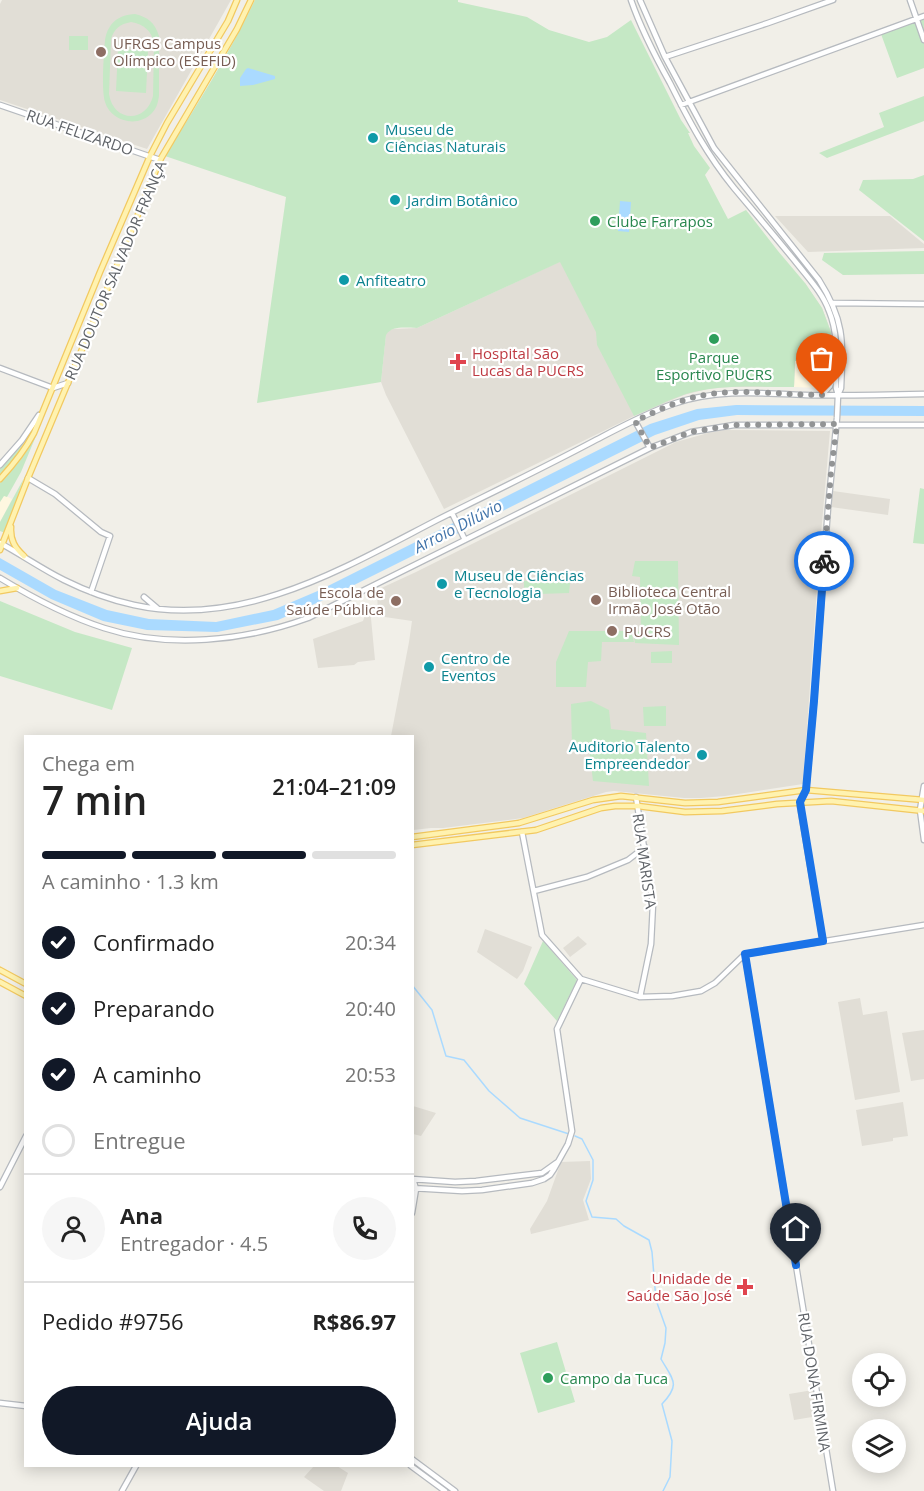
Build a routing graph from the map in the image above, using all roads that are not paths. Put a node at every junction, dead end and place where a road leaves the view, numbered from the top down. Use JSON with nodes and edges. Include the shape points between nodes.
{"nodes":[{"id":1,"x":237,"y":0,"type":"edge"},
{"id":2,"x":251,"y":0,"type":"edge"},
{"id":3,"x":632,"y":0,"type":"edge"},
{"id":4,"x":640,"y":0,"type":"edge"},
{"id":5,"x":833,"y":0,"type":"edge"},
{"id":6,"x":910,"y":0,"type":"edge"},
{"id":7,"x":924,"y":16,"type":"edge"},
{"id":8,"x":917,"y":18,"type":"junction"},
{"id":9,"x":924,"y":40,"type":"edge"},
{"id":10,"x":664,"y":57,"type":"junction"},
{"id":11,"x":689,"y":102,"type":"junction"},
{"id":12,"x":0,"y":105,"type":"edge"},
{"id":13,"x":681,"y":105,"type":"junction"},
{"id":14,"x":150,"y":156,"type":"junction"},
{"id":15,"x":160,"y":160,"type":"junction"},
{"id":16,"x":764,"y":210,"type":"junction"},
{"id":17,"x":757,"y":215,"type":"junction"},
{"id":18,"x":833,"y":303,"type":"junction"},
{"id":19,"x":827,"y":304,"type":"junction"},
{"id":20,"x":924,"y":304,"type":"edge"},
{"id":21,"x":840,"y":324,"type":"junction"},
{"id":22,"x":0,"y":368,"type":"edge"},
{"id":23,"x":836,"y":368,"type":"junction"},
{"id":24,"x":68,"y":383,"type":"junction"},
{"id":25,"x":53,"y":388,"type":"junction"},
{"id":26,"x":924,"y":394,"type":"edge"},
{"id":27,"x":822,"y":395,"type":"junction"},
{"id":28,"x":838,"y":398,"type":"junction"},
{"id":29,"x":47,"y":401,"type":"junction"},
{"id":30,"x":635,"y":421,"type":"junction"},
{"id":31,"x":837,"y":424,"type":"junction"},
{"id":32,"x":924,"y":425,"type":"edge"},
{"id":33,"x":649,"y":445,"type":"junction"},
{"id":34,"x":0,"y":465,"type":"edge"},
{"id":35,"x":28,"y":478,"type":"junction"},
{"id":36,"x":0,"y":479,"type":"edge"},
{"id":37,"x":452,"y":513,"type":"junction"},
{"id":38,"x":12,"y":521,"type":"junction"},
{"id":39,"x":464,"y":538,"type":"junction"},
{"id":40,"x":1,"y":544,"type":"edge"},
{"id":41,"x":0,"y":550,"type":"edge"},
{"id":42,"x":24,"y":556,"type":"junction"},
{"id":43,"x":0,"y":578,"type":"edge"},
{"id":44,"x":17,"y":588,"type":"junction"},
{"id":45,"x":0,"y":591,"type":"edge"},
{"id":46,"x":91,"y":592,"type":"junction"},
{"id":47,"x":144,"y":597,"type":"dead end"},
{"id":48,"x":136,"y":601,"type":"dead end"},
{"id":49,"x":129,"y":604,"type":"junction"},
{"id":50,"x":157,"y":608,"type":"junction"},
{"id":51,"x":924,"y":786,"type":"edge"},
{"id":52,"x":806,"y":790,"type":"junction"},
{"id":53,"x":636,"y":797,"type":"junction"},
{"id":54,"x":923,"y":800,"type":"edge"},
{"id":55,"x":800,"y":802,"type":"junction"},
{"id":56,"x":638,"y":806,"type":"junction"},
{"id":57,"x":922,"y":811,"type":"edge"},
{"id":58,"x":522,"y":832,"type":"junction"},
{"id":59,"x":414,"y":837,"type":"edge"},
{"id":60,"x":924,"y":840,"type":"edge"},
{"id":61,"x":414,"y":845,"type":"edge"},
{"id":62,"x":645,"y":847,"type":"junction"},
{"id":63,"x":534,"y":891,"type":"junction"},
{"id":64,"x":924,"y":925,"type":"edge"},
{"id":65,"x":823,"y":941,"type":"junction"},
{"id":66,"x":745,"y":954,"type":"junction"},
{"id":67,"x":0,"y":970,"type":"edge"},
{"id":68,"x":581,"y":980,"type":"junction"},
{"id":69,"x":0,"y":982,"type":"edge"},
{"id":70,"x":24,"y":983,"type":"edge"},
{"id":71,"x":24,"y":995,"type":"edge"},
{"id":72,"x":640,"y":997,"type":"junction"},
{"id":73,"x":24,"y":1140,"type":"edge"},
{"id":74,"x":558,"y":1161,"type":"junction"},
{"id":75,"x":532,"y":1174,"type":"junction"},
{"id":76,"x":414,"y":1179,"type":"edge"},
{"id":77,"x":532,"y":1183,"type":"junction"},
{"id":78,"x":0,"y":1187,"type":"edge"},
{"id":79,"x":414,"y":1188,"type":"edge"},
{"id":80,"x":0,"y":1403,"type":"edge"},
{"id":81,"x":24,"y":1406,"type":"edge"},
{"id":82,"x":414,"y":1460,"type":"edge"},
{"id":83,"x":135,"y":1467,"type":"edge"},
{"id":84,"x":412,"y":1467,"type":"edge"},
{"id":85,"x":122,"y":1491,"type":"edge"},
{"id":86,"x":445,"y":1491,"type":"edge"},
{"id":87,"x":456,"y":1491,"type":"edge"},
{"id":88,"x":833,"y":1491,"type":"edge"}],
"edges":[{"from":1,"to":14,"type":"main road","name":"RUA DOUTOR SALVADOR FRANÇA"},
{"from":2,"to":15,"type":"main road","name":"RUA DOUTOR SALVADOR FRANÇA"},
{"from":3,"to":13,"type":"main road"},
{"from":4,"to":10,"type":"main road"},
{"from":5,"to":10,"type":"main road"},
{"from":6,"to":8,"type":"main road"},
{"from":7,"to":8,"type":"main road"},
{"from":8,"to":9,"type":"main road"},
{"from":8,"to":11,"type":"main road"},
{"from":10,"to":11,"type":"main road"},
{"from":11,"to":13,"type":"main road"},
{"from":11,"to":16,"type":"main road","via":[[714,148]]},
{"from":12,"to":14,"type":"main road","name":"RUA FELIZARDO"},
{"from":13,"to":17,"type":"main road","via":[[707,152]]},
{"from":14,"to":15,"type":"main road","name":"RUA FELIZARDO"},
{"from":14,"to":25,"type":"main road","name":"RUA DOUTOR SALVADOR FRANÇA"},
{"from":15,"to":24,"type":"main road","name":"RUA DOUTOR SALVADOR FRANÇA"},
{"from":16,"to":17,"type":"main road"},
{"from":16,"to":18,"type":"main road"},
{"from":17,"to":19,"type":"main road"},
{"from":18,"to":20,"type":"main road"},
{"from":18,"to":21,"type":"main road"},
{"from":19,"to":21,"type":"main road"},
{"from":19,"to":23,"type":"main road","via":[[836,336]]},
{"from":21,"to":28,"type":"main road","via":[[843,349]]},
{"from":22,"to":25,"type":"main road"},
{"from":23,"to":27,"type":"main road"},
{"from":23,"to":28,"type":"main road"},
{"from":24,"to":25,"type":"main road"},
{"from":24,"to":35,"type":"main road","name":"RUA DOUTOR SALVADOR FRANÇA"},
{"from":25,"to":29,"type":"main road","name":"RUA DOUTOR SALVADOR FRANÇA"},
{"from":26,"to":28,"type":"main road"},
{"from":27,"to":28,"type":"main road"},
{"from":27,"to":30,"type":"main road","via":[[708,394],[672,404]]},
{"from":28,"to":31,"type":"main road"},
{"from":29,"to":34,"type":"main road","name":"RUA DOUTOR SALVADOR FRANÇA","via":[[37,420]]},
{"from":29,"to":36,"type":"main road","name":"RUA DOUTOR SALVADOR FRANÇA","via":[[25,449]]},
{"from":30,"to":33,"type":"main road"},
{"from":30,"to":37,"type":"main road"},
{"from":31,"to":32,"type":"main road"},
{"from":31,"to":33,"type":"main road","via":[[734,425],[691,432]]},
{"from":31,"to":52,"type":"main road"},
{"from":33,"to":39,"type":"main road"},
{"from":35,"to":38,"type":"main road","name":"RUA DOUTOR SALVADOR FRANÇA"},
{"from":35,"to":46,"type":"main road","via":[[110,536]]},
{"from":37,"to":39,"type":"main road"},
{"from":37,"to":50,"type":"main road","via":[[282,594],[201,611]]},
{"from":38,"to":40,"type":"main road","name":"RUA DOUTOR SALVADOR FRANÇA"},
{"from":38,"to":42,"type":"main road","via":[[12,540]]},
{"from":39,"to":44,"type":"main road","via":[[308,618],[241,636],[159,639],[131,635],[104,628]]},
{"from":40,"to":41,"type":"main road","name":"RUA DOUTOR SALVADOR FRANÇA"},
{"from":40,"to":42,"type":"main road"},
{"from":42,"to":46,"type":"main road"},
{"from":43,"to":44,"type":"main road"},
{"from":44,"to":45,"type":"main road"},
{"from":46,"to":49,"type":"main road"},
{"from":47,"to":50,"type":"main road"},
{"from":48,"to":49,"type":"main road"},
{"from":49,"to":50,"type":"main road"},
{"from":51,"to":54,"type":"main road"},
{"from":52,"to":53,"type":"main road","via":[[718,802],[685,803]]},
{"from":52,"to":54,"type":"main road"},
{"from":52,"to":55,"type":"main road"},
{"from":53,"to":56,"type":"main road","name":"RUA MARISTA"},
{"from":53,"to":59,"type":"main road","via":[[604,798],[519,823]]},
{"from":54,"to":57,"type":"main road"},
{"from":55,"to":56,"type":"main road","via":[[685,812]]},
{"from":55,"to":57,"type":"main road","via":[[831,801]]},
{"from":55,"to":65,"type":"main road"},
{"from":56,"to":58,"type":"main road","via":[[601,808]]},
{"from":56,"to":62,"type":"main road","name":"RUA MARISTA"},
{"from":57,"to":60,"type":"main road"},
{"from":58,"to":61,"type":"main road"},
{"from":58,"to":63,"type":"main road"},
{"from":62,"to":63,"type":"main road","via":[[628,860],[586,877]]},
{"from":62,"to":72,"type":"main road","name":"RUA MARISTA","via":[[653,904],[651,945]]},
{"from":63,"to":68,"type":"main road","via":[[542,935]]},
{"from":64,"to":65,"type":"main road"},
{"from":65,"to":66,"type":"main road"},
{"from":66,"to":72,"type":"main road","via":[[701,991]]},
{"from":66,"to":88,"type":"main road","name":"RUA DONA FIRMINA"},
{"from":67,"to":70,"type":"main road"},
{"from":68,"to":72,"type":"main road"},
{"from":68,"to":74,"type":"main road","via":[[557,1029],[572,1131]]},
{"from":69,"to":71,"type":"main road"},
{"from":73,"to":78,"type":"main road"},
{"from":74,"to":75,"type":"main road","via":[[542,1173]]},
{"from":74,"to":77,"type":"main road","via":[[550,1175]]},
{"from":75,"to":76,"type":"main road","via":[[455,1182]]},
{"from":75,"to":77,"type":"main road"},
{"from":77,"to":79,"type":"main road","via":[[462,1191]]},
{"from":80,"to":81,"type":"main road"},
{"from":82,"to":87,"type":"main road"},
{"from":83,"to":85,"type":"main road"},
{"from":84,"to":86,"type":"main road"}]}
